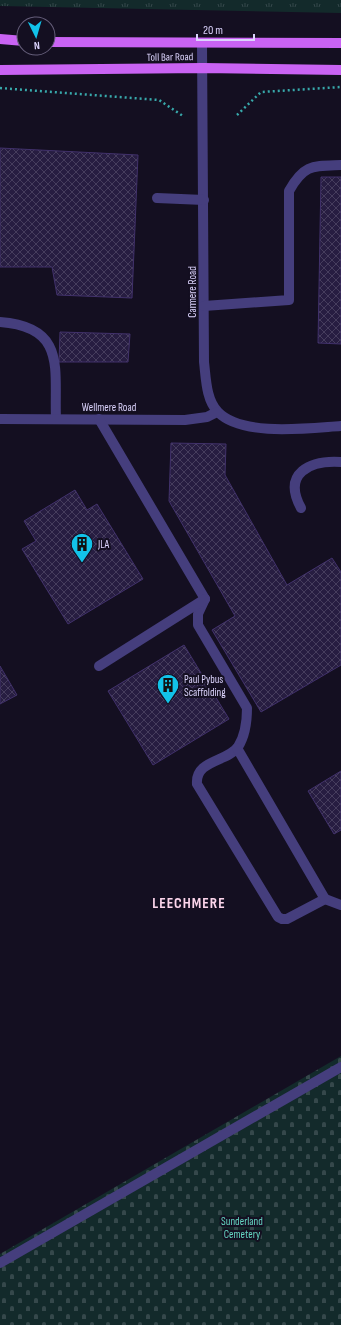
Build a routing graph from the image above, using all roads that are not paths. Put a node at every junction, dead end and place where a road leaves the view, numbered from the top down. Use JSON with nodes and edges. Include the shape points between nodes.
{"nodes":[{"id":1,"x":0,"y":40,"type":"edge"},
{"id":2,"x":16,"y":41,"type":"edge"},
{"id":3,"x":56,"y":42,"type":"edge"},
{"id":4,"x":202,"y":43,"type":"junction"},
{"id":5,"x":341,"y":43,"type":"edge"},
{"id":6,"x":203,"y":68,"type":"junction"},
{"id":7,"x":0,"y":70,"type":"edge"},
{"id":8,"x":341,"y":70,"type":"edge"},
{"id":9,"x":341,"y":165,"type":"edge"},
{"id":10,"x":157,"y":198,"type":"dead end"},
{"id":11,"x":204,"y":200,"type":"junction"},
{"id":12,"x":204,"y":306,"type":"junction"},
{"id":13,"x":0,"y":322,"type":"edge"},
{"id":14,"x":217,"y":412,"type":"junction"},
{"id":15,"x":0,"y":419,"type":"edge"},
{"id":16,"x":56,"y":419,"type":"junction"},
{"id":17,"x":99,"y":419,"type":"junction"},
{"id":18,"x":341,"y":426,"type":"edge"},
{"id":19,"x":341,"y":462,"type":"edge"},
{"id":20,"x":301,"y":508,"type":"dead end"},
{"id":21,"x":205,"y":599,"type":"junction"},
{"id":22,"x":99,"y":666,"type":"dead end"},
{"id":23,"x":237,"y":748,"type":"junction"},
{"id":24,"x":325,"y":899,"type":"junction"},
{"id":25,"x":341,"y":905,"type":"edge"},
{"id":26,"x":341,"y":1067,"type":"edge"},
{"id":27,"x":0,"y":1263,"type":"edge"}],
"edges":[{"from":1,"to":2,"type":"main road"},
{"from":3,"to":4,"type":"main road","name":"Toll Bar Road"},
{"from":4,"to":5,"type":"main road","name":"Toll Bar Road"},
{"from":4,"to":6,"type":"street","name":"Carmere Road"},
{"from":6,"to":7,"type":"main road","name":"Toll Bar Road"},
{"from":6,"to":8,"type":"main road","name":"Toll Bar Road"},
{"from":6,"to":11,"type":"street","name":"Carmere Road"},
{"from":9,"to":12,"type":"street","via":[[314,166],[298,175],[289,191],[289,300]]},
{"from":10,"to":11,"type":"street"},
{"from":11,"to":12,"type":"street","name":"Carmere Road"},
{"from":12,"to":14,"type":"street","name":"Carmere Road","via":[[204,362],[208,394]]},
{"from":13,"to":16,"type":"street","via":[[35,330],[47,342],[56,364]]},
{"from":14,"to":17,"type":"street","name":"Wellmere Road","via":[[207,417],[185,420]]},
{"from":14,"to":18,"type":"street","name":"Carmere Road","via":[[232,423],[272,429]]},
{"from":15,"to":16,"type":"street","name":"Wellmere Road"},
{"from":16,"to":17,"type":"street","name":"Wellmere Road"},
{"from":17,"to":21,"type":"street"},
{"from":19,"to":20,"type":"street","via":[[324,461],[310,466],[299,475],[293,486]]},
{"from":21,"to":22,"type":"street"},
{"from":21,"to":23,"type":"street","via":[[198,614],[198,625],[247,708],[247,723]]},
{"from":23,"to":24,"type":"street"},
{"from":23,"to":24,"type":"street","via":[[200,770],[196,777],[197,784],[278,917],[287,919]]},
{"from":24,"to":25,"type":"street"},
{"from":26,"to":27,"type":"street"}]}
